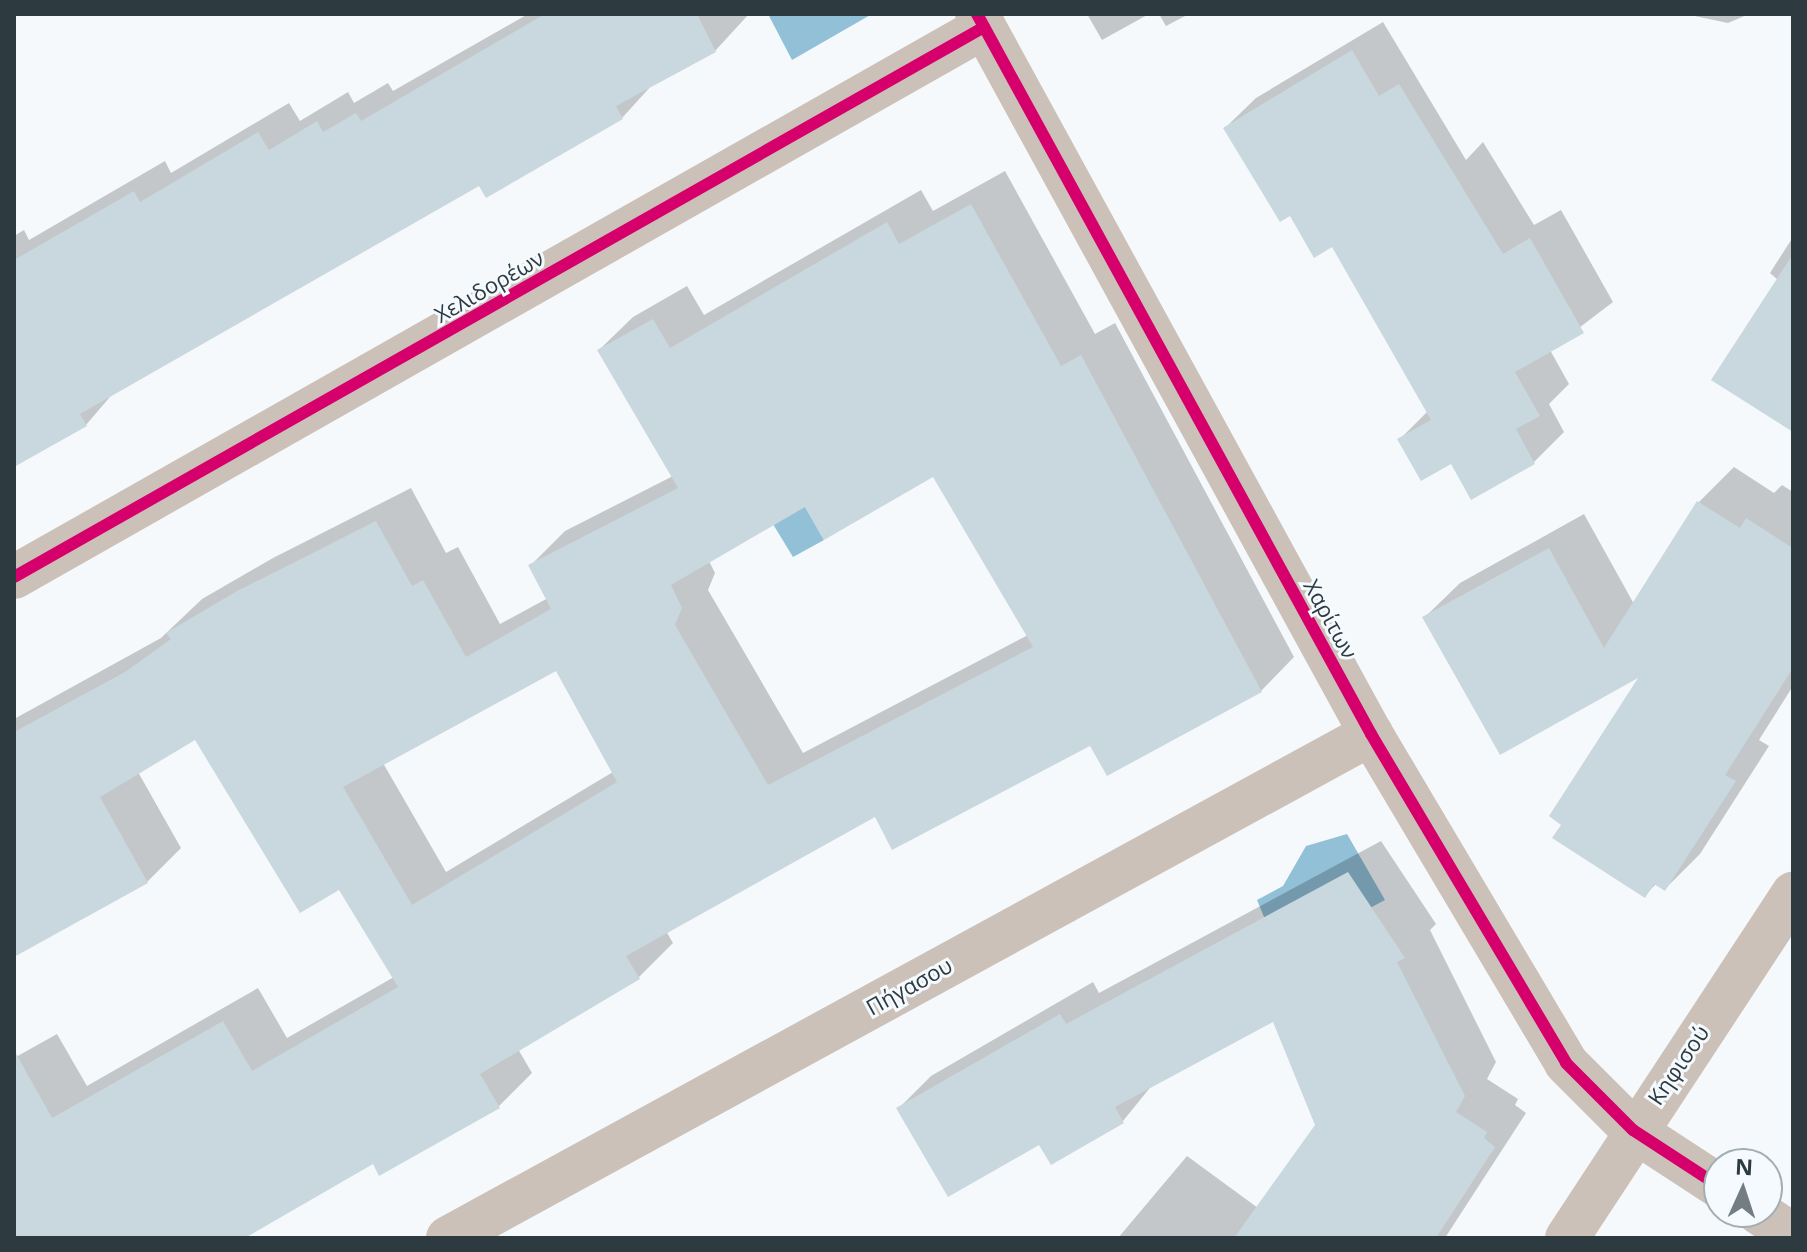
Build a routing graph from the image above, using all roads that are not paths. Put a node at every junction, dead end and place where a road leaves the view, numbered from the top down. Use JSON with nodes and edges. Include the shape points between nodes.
{"nodes":[{"id":1,"x":980,"y":20,"type":"edge"},
{"id":2,"x":14,"y":577,"type":"edge"},
{"id":3,"x":1371,"y":734,"type":"junction"},
{"id":4,"x":1793,"y":894,"type":"edge"},
{"id":5,"x":1633,"y":1130,"type":"junction"},
{"id":6,"x":1703,"y":1176,"type":"edge"},
{"id":7,"x":448,"y":1238,"type":"edge"},
{"id":8,"x":1567,"y":1238,"type":"edge"}],
"edges":[{"from":1,"to":2,"type":"street","name":"Χελιδορέων"},
{"from":1,"to":3,"type":"street","name":"Χαρίτων"},
{"from":3,"to":5,"type":"street","name":"Χαρίτων","via":[[1566,1063]]},
{"from":3,"to":7,"type":"street","name":"Πήγασου"},
{"from":4,"to":5,"type":"street","name":"Κηφισού"},
{"from":5,"to":6,"type":"street","name":"Χαρίτων"},
{"from":5,"to":8,"type":"street","name":"Κηφισού"}]}
